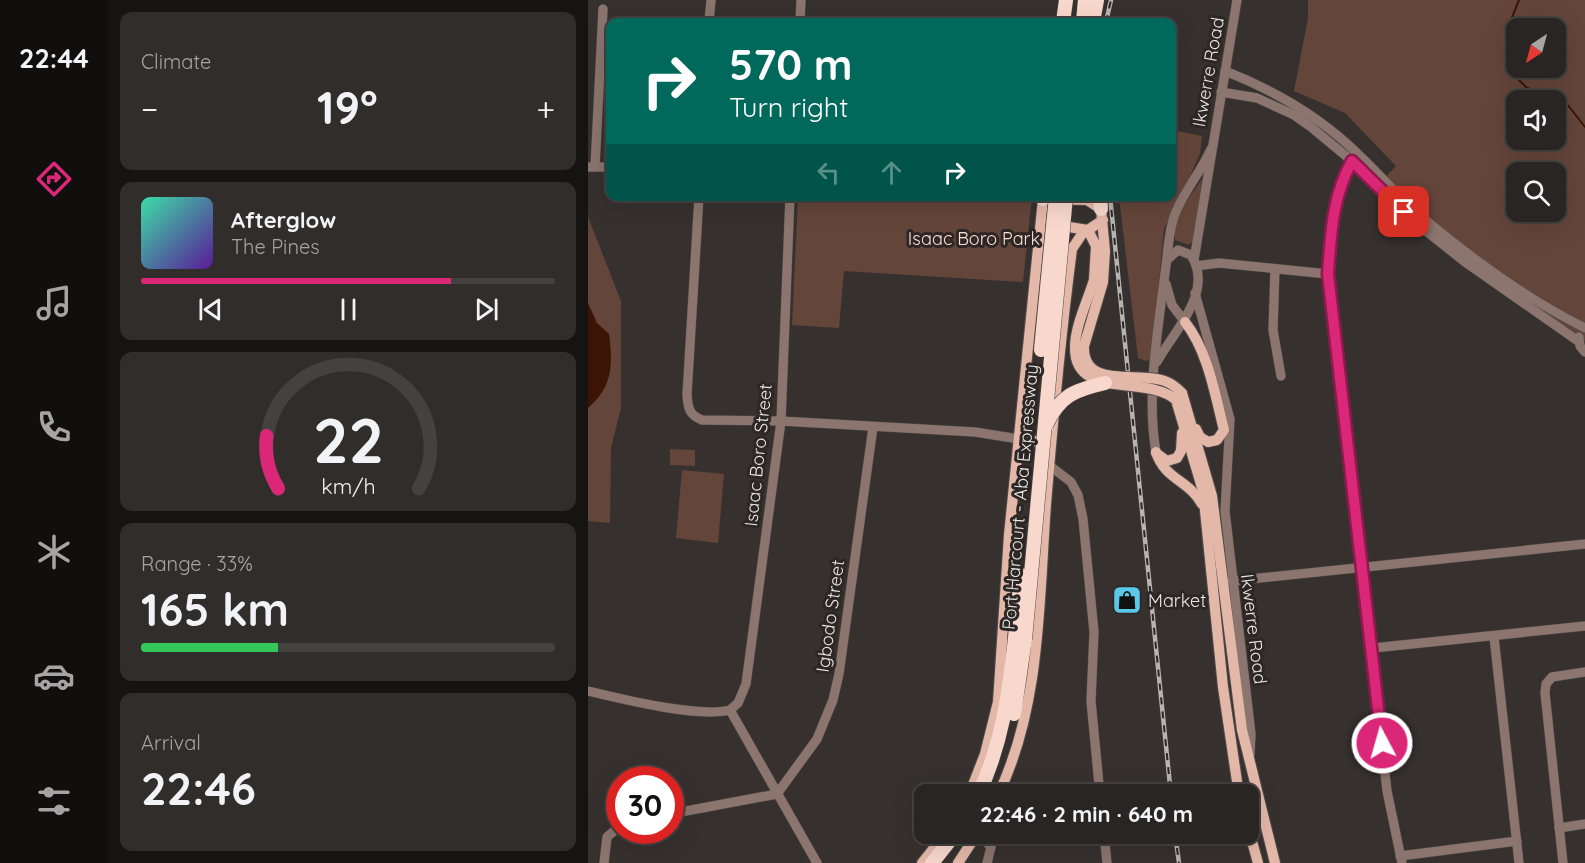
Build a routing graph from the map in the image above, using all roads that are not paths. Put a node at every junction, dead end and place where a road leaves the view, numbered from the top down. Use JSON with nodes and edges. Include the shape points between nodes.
{"nodes":[{"id":1,"x":711,"y":0,"type":"edge"},
{"id":2,"x":801,"y":0,"type":"edge"},
{"id":3,"x":1066,"y":0,"type":"edge"},
{"id":4,"x":1076,"y":0,"type":"edge"},
{"id":5,"x":1085,"y":0,"type":"edge"},
{"id":6,"x":1097,"y":0,"type":"edge"},
{"id":7,"x":1237,"y":0,"type":"edge"},
{"id":8,"x":603,"y":9,"type":"dead end"},
{"id":9,"x":709,"y":18,"type":"edge"},
{"id":10,"x":800,"y":18,"type":"edge"},
{"id":11,"x":1064,"y":18,"type":"edge"},
{"id":12,"x":1074,"y":18,"type":"edge"},
{"id":13,"x":1083,"y":18,"type":"edge"},
{"id":14,"x":1094,"y":18,"type":"edge"},
{"id":15,"x":1225,"y":71,"type":"junction"},
{"id":16,"x":1221,"y":92,"type":"junction"},
{"id":17,"x":1211,"y":149,"type":"junction"},
{"id":18,"x":1352,"y":161,"type":"junction"},
{"id":19,"x":592,"y":167,"type":"edge"},
{"id":20,"x":699,"y":201,"type":"edge"},
{"id":21,"x":790,"y":201,"type":"edge"},
{"id":22,"x":1046,"y":201,"type":"edge"},
{"id":23,"x":1047,"y":201,"type":"edge"},
{"id":24,"x":1066,"y":201,"type":"edge"},
{"id":25,"x":1102,"y":208,"type":"edge"},
{"id":26,"x":1042,"y":220,"type":"junction"},
{"id":27,"x":1088,"y":230,"type":"junction"},
{"id":28,"x":1196,"y":246,"type":"junction"},
{"id":29,"x":1167,"y":260,"type":"junction"},
{"id":30,"x":1195,"y":263,"type":"junction"},
{"id":31,"x":1219,"y":263,"type":"junction"},
{"id":32,"x":1275,"y":269,"type":"junction"},
{"id":33,"x":1328,"y":274,"type":"junction"},
{"id":34,"x":1165,"y":276,"type":"junction"},
{"id":35,"x":1098,"y":281,"type":"junction"},
{"id":36,"x":1196,"y":293,"type":"junction"},
{"id":37,"x":1185,"y":322,"type":"junction"},
{"id":38,"x":1585,"y":328,"type":"edge"},
{"id":39,"x":1578,"y":340,"type":"junction"},
{"id":40,"x":1585,"y":352,"type":"edge"},
{"id":41,"x":1156,"y":364,"type":"junction"},
{"id":42,"x":1281,"y":376,"type":"dead end"},
{"id":43,"x":1105,"y":383,"type":"junction"},
{"id":44,"x":1179,"y":396,"type":"junction"},
{"id":45,"x":1187,"y":417,"type":"junction"},
{"id":46,"x":781,"y":422,"type":"junction"},
{"id":47,"x":873,"y":427,"type":"junction"},
{"id":48,"x":1019,"y":439,"type":"junction"},
{"id":49,"x":1047,"y":439,"type":"junction"},
{"id":50,"x":1156,"y":452,"type":"junction"},
{"id":51,"x":1050,"y":466,"type":"junction"},
{"id":52,"x":1205,"y":510,"type":"junction"},
{"id":53,"x":1585,"y":544,"type":"edge"},
{"id":54,"x":1363,"y":568,"type":"junction"},
{"id":55,"x":1231,"y":580,"type":"junction"},
{"id":56,"x":1585,"y":626,"type":"edge"},
{"id":57,"x":1494,"y":637,"type":"junction"},
{"id":58,"x":1020,"y":639,"type":"junction"},
{"id":59,"x":1373,"y":648,"type":"junction"},
{"id":60,"x":1236,"y":650,"type":"junction"},
{"id":61,"x":1585,"y":672,"type":"edge"},
{"id":62,"x":1235,"y":686,"type":"junction"},
{"id":63,"x":1223,"y":687,"type":"junction"},
{"id":64,"x":588,"y":691,"type":"edge"},
{"id":65,"x":730,"y":710,"type":"junction"},
{"id":66,"x":1250,"y":754,"type":"junction"},
{"id":67,"x":973,"y":784,"type":"edge"},
{"id":68,"x":982,"y":784,"type":"edge"},
{"id":69,"x":991,"y":784,"type":"edge"},
{"id":70,"x":1003,"y":784,"type":"edge"},
{"id":71,"x":1099,"y":784,"type":"edge"},
{"id":72,"x":1237,"y":784,"type":"edge"},
{"id":73,"x":777,"y":794,"type":"junction"},
{"id":74,"x":684,"y":811,"type":"edge"},
{"id":75,"x":1585,"y":824,"type":"edge"},
{"id":76,"x":1559,"y":828,"type":"junction"},
{"id":77,"x":1517,"y":841,"type":"junction"},
{"id":78,"x":606,"y":844,"type":"edge"},
{"id":79,"x":937,"y":844,"type":"edge"},
{"id":80,"x":947,"y":844,"type":"edge"},
{"id":81,"x":958,"y":844,"type":"edge"},
{"id":82,"x":971,"y":844,"type":"edge"},
{"id":83,"x":988,"y":844,"type":"edge"},
{"id":84,"x":1105,"y":844,"type":"edge"},
{"id":85,"x":1253,"y":844,"type":"edge"},
{"id":86,"x":1401,"y":859,"type":"edge"},
{"id":87,"x":604,"y":863,"type":"edge"},
{"id":88,"x":817,"y":863,"type":"edge"},
{"id":89,"x":922,"y":863,"type":"edge"},
{"id":90,"x":932,"y":863,"type":"edge"},
{"id":91,"x":945,"y":863,"type":"edge"},
{"id":92,"x":959,"y":863,"type":"edge"},
{"id":93,"x":987,"y":863,"type":"edge"},
{"id":94,"x":1107,"y":863,"type":"edge"},
{"id":95,"x":1258,"y":863,"type":"edge"},
{"id":96,"x":1275,"y":863,"type":"edge"},
{"id":97,"x":1520,"y":863,"type":"edge"},
{"id":98,"x":1563,"y":863,"type":"edge"}],
"edges":[{"from":1,"to":9,"type":"street"},
{"from":2,"to":10,"type":"street"},
{"from":3,"to":11,"type":"highway"},
{"from":4,"to":12,"type":"highway"},
{"from":5,"to":13,"type":"highway"},
{"from":6,"to":14,"type":"highway"},
{"from":7,"to":15,"type":"street","name":"Ikwerre Road"},
{"from":8,"to":19,"type":"street"},
{"from":15,"to":16,"type":"street","name":"Ikwerre Road"},
{"from":15,"to":38,"type":"street","via":[[1283,97],[1317,119],[1462,248],[1525,293]]},
{"from":16,"to":17,"type":"street","name":"Ikwerre Road"},
{"from":16,"to":18,"type":"street","via":[[1257,98],[1294,115]]},
{"from":17,"to":28,"type":"street","name":"Ikwerre Road"},
{"from":17,"to":29,"type":"street","name":"Ikwerre Road","via":[[1175,213]]},
{"from":18,"to":33,"type":"street","via":[[1336,198]]},
{"from":18,"to":39,"type":"street","via":[[1416,223],[1465,262]]},
{"from":20,"to":46,"type":"street","via":[[688,409],[693,417],[702,420]]},
{"from":21,"to":46,"type":"street","name":"Isaac Boro Street"},
{"from":22,"to":26,"type":"main road"},
{"from":23,"to":58,"type":"highway","name":"Port Harcourt - Aba Expressway","bridge":true},
{"from":24,"to":49,"type":"highway","name":"Port Harcourt - Aba Expressway","bridge":true},
{"from":25,"to":27,"type":"main road","via":[[1096,227]]},
{"from":25,"to":35,"type":"main road","via":[[1105,251]]},
{"from":26,"to":27,"type":"main road"},
{"from":26,"to":48,"type":"main road"},
{"from":27,"to":35,"type":"main road","via":[[1096,246]]},
{"from":27,"to":49,"type":"main road","via":[[1072,249]]},
{"from":28,"to":30,"type":"street","name":"Ikwerre Road"},
{"from":28,"to":31,"type":"street","via":[[1201,255]]},
{"from":29,"to":30,"type":"street","via":[[1182,249]]},
{"from":29,"to":34,"type":"street","name":"Ikwerre Road"},
{"from":30,"to":31,"type":"street"},
{"from":30,"to":36,"type":"street","name":"Ikwerre Road"},
{"from":31,"to":32,"type":"street"},
{"from":32,"to":33,"type":"street"},
{"from":32,"to":42,"type":"street","via":[[1273,330]]},
{"from":33,"to":54,"type":"street"},
{"from":34,"to":37,"type":"street","via":[[1172,305]]},
{"from":34,"to":41,"type":"street","name":"Ikwerre Road"},
{"from":35,"to":43,"type":"main road","bridge":true,"via":[[1075,348],[1084,374]]},
{"from":35,"to":44,"type":"main road","bridge":true,"via":[[1084,346],[1087,365],[1103,375],[1167,382]]},
{"from":36,"to":37,"type":"street","name":"Ikwerre Road"},
{"from":36,"to":55,"type":"street","name":"Ikwerre Road","via":[[1230,419],[1225,511]]},
{"from":37,"to":41,"type":"street","name":"Ikwerre Road"},
{"from":37,"to":45,"type":"main road","via":[[1202,352],[1224,430],[1217,440],[1208,442]]},
{"from":38,"to":39,"type":"street"},
{"from":39,"to":40,"type":"street"},
{"from":41,"to":50,"type":"street","name":"Ikwerre Road"},
{"from":43,"to":44,"type":"main road","bridge":true,"via":[[1160,388]]},
{"from":43,"to":49,"type":"highway","bridge":true,"via":[[1083,388],[1060,401]]},
{"from":44,"to":45,"type":"main road"},
{"from":45,"to":50,"type":"main road","via":[[1177,458],[1167,461]]},
{"from":45,"to":52,"type":"main road","name":"Ikwerre Road","via":[[1190,455],[1203,491]]},
{"from":45,"to":60,"type":"main road","via":[[1212,496]]},
{"from":46,"to":47,"type":"street"},
{"from":46,"to":65,"type":"street","name":"Isaac Boro Street","via":[[746,684],[738,703]]},
{"from":47,"to":48,"type":"street","via":[[975,432]]},
{"from":47,"to":73,"type":"street","name":"Igbodo Street","via":[[833,700],[817,739]]},
{"from":48,"to":49,"type":"main road"},
{"from":48,"to":67,"type":"main road","via":[[998,702]]},
{"from":49,"to":51,"type":"main road"},
{"from":49,"to":58,"type":"highway","name":"Port Harcourt - Aba Expressway","bridge":true},
{"from":50,"to":52,"type":"main road","via":[[1166,473],[1193,490]]},
{"from":51,"to":70,"type":"main road","via":[[1030,685],[1014,758]]},
{"from":51,"to":71,"type":"street","via":[[1071,482],[1083,519],[1094,632],[1090,701]]},
{"from":52,"to":63,"type":"main road","name":"Ikwerre Road"},
{"from":53,"to":54,"type":"street"},
{"from":54,"to":55,"type":"street"},
{"from":54,"to":59,"type":"street"},
{"from":55,"to":60,"type":"street","name":"Ikwerre Road"},
{"from":56,"to":57,"type":"street"},
{"from":57,"to":59,"type":"street"},
{"from":57,"to":77,"type":"street"},
{"from":58,"to":68,"type":"highway","name":"Port Harcourt - Aba Expressway","via":[[1008,705]]},
{"from":58,"to":69,"type":"highway","name":"Port Harcourt - Aba Expressway","via":[[1019,692],[1008,739]]},
{"from":59,"to":86,"type":"street","via":[[1387,791]]},
{"from":60,"to":62,"type":"main road"},
{"from":60,"to":66,"type":"street","name":"Ikwerre Road","via":[[1251,734]]},
{"from":61,"to":76,"type":"street","via":[[1552,677],[1546,684]]},
{"from":62,"to":63,"type":"main road"},
{"from":62,"to":66,"type":"main road"},
{"from":63,"to":72,"type":"main road","name":"Ikwerre Road"},
{"from":64,"to":65,"type":"street","via":[[711,712]]},
{"from":65,"to":73,"type":"street"},
{"from":66,"to":96,"type":"main road","name":"Ikwerre Road"},
{"from":73,"to":74,"type":"street"},
{"from":73,"to":88,"type":"street"},
{"from":75,"to":76,"type":"street"},
{"from":76,"to":98,"type":"street"},
{"from":77,"to":86,"type":"street"},
{"from":77,"to":97,"type":"street"},
{"from":78,"to":87,"type":"street"},
{"from":79,"to":89,"type":"main road"},
{"from":80,"to":90,"type":"highway"},
{"from":81,"to":91,"type":"highway"},
{"from":82,"to":92,"type":"main road"},
{"from":83,"to":93,"type":"street","via":[[991,847]]},
{"from":84,"to":94,"type":"street"},
{"from":85,"to":95,"type":"main road"}]}
